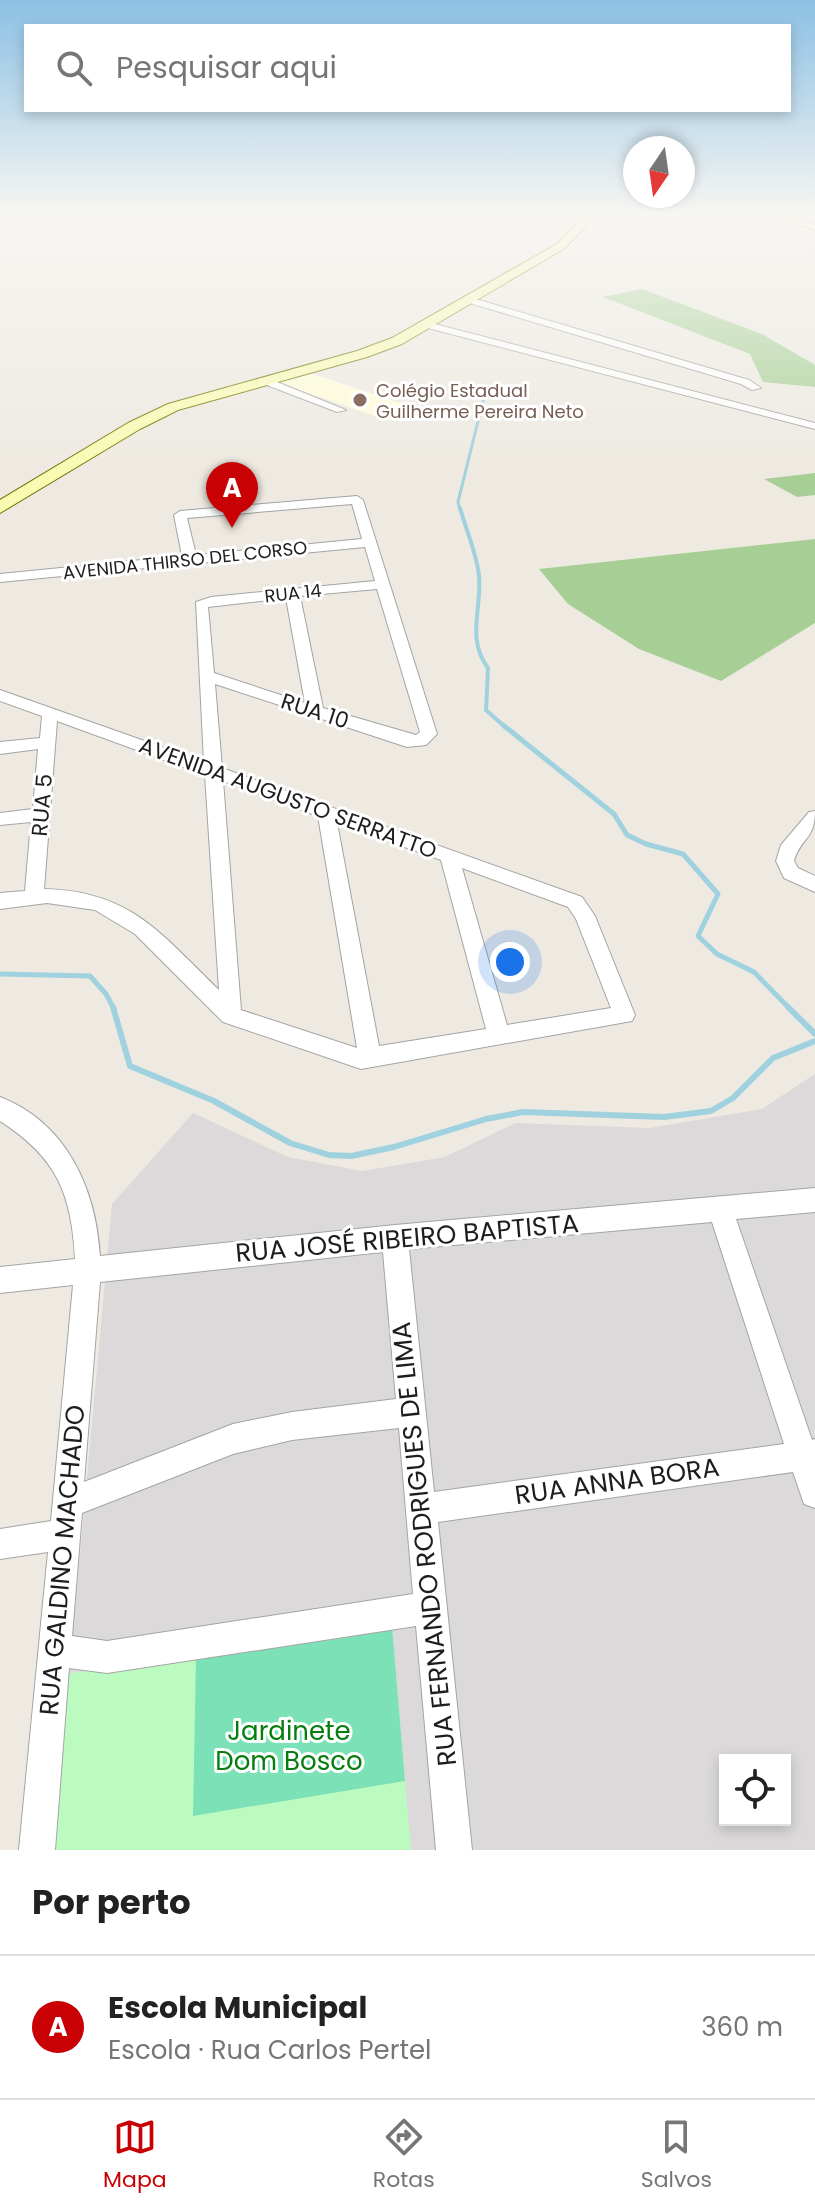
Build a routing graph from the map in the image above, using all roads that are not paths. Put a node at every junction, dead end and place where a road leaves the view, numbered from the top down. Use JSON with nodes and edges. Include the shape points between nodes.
{"nodes":[{"id":1,"x":467,"y":301,"type":"edge"},
{"id":2,"x":474,"y":301,"type":"edge"},
{"id":3,"x":427,"y":325,"type":"junction"},
{"id":4,"x":612,"y":342,"type":"junction"},
{"id":5,"x":601,"y":350,"type":"dead end"},
{"id":6,"x":591,"y":358,"type":"dead end"},
{"id":7,"x":580,"y":365,"type":"junction"},
{"id":8,"x":263,"y":380,"type":"junction"},
{"id":9,"x":702,"y":397,"type":"junction"},
{"id":10,"x":341,"y":410,"type":"dead end"},
{"id":11,"x":815,"y":426,"type":"edge"},
{"id":12,"x":0,"y":508,"type":"edge"},
{"id":13,"x":370,"y":542,"type":"junction"},
{"id":14,"x":190,"y":560,"type":"junction"},
{"id":15,"x":0,"y":578,"type":"edge"},
{"id":16,"x":383,"y":584,"type":"junction"},
{"id":17,"x":292,"y":593,"type":"junction"},
{"id":18,"x":206,"y":676,"type":"junction"},
{"id":19,"x":0,"y":695,"type":"edge"},
{"id":20,"x":315,"y":711,"type":"junction"},
{"id":21,"x":50,"y":713,"type":"junction"},
{"id":22,"x":48,"y":742,"type":"junction"},
{"id":23,"x":0,"y":748,"type":"edge"},
{"id":24,"x":214,"y":772,"type":"junction"},
{"id":25,"x":326,"y":812,"type":"junction"},
{"id":26,"x":41,"y":814,"type":"junction"},
{"id":27,"x":815,"y":817,"type":"edge"},
{"id":28,"x":0,"y":819,"type":"edge"},
{"id":29,"x":449,"y":856,"type":"junction"},
{"id":30,"x":815,"y":885,"type":"edge"},
{"id":31,"x":34,"y":896,"type":"junction"},
{"id":32,"x":0,"y":901,"type":"edge"},
{"id":33,"x":231,"y":1016,"type":"junction"},
{"id":34,"x":499,"y":1037,"type":"junction"},
{"id":35,"x":370,"y":1059,"type":"junction"},
{"id":36,"x":0,"y":1108,"type":"edge"},
{"id":37,"x":815,"y":1200,"type":"edge"},
{"id":38,"x":720,"y":1209,"type":"junction"},
{"id":39,"x":395,"y":1238,"type":"junction"},
{"id":40,"x":88,"y":1269,"type":"junction"},
{"id":41,"x":0,"y":1280,"type":"edge"},
{"id":42,"x":410,"y":1412,"type":"junction"},
{"id":43,"x":808,"y":1455,"type":"edge"},
{"id":44,"x":815,"y":1493,"type":"edge"},
{"id":45,"x":419,"y":1509,"type":"junction"},
{"id":46,"x":66,"y":1519,"type":"junction"},
{"id":47,"x":0,"y":1544,"type":"edge"},
{"id":48,"x":430,"y":1608,"type":"junction"},
{"id":49,"x":54,"y":1650,"type":"junction"},
{"id":50,"x":37,"y":1850,"type":"edge"},
{"id":51,"x":454,"y":1850,"type":"edge"}],
"edges":[{"from":1,"to":3,"type":"main road"},
{"from":2,"to":4,"type":"street"},
{"from":3,"to":7,"type":"street"},
{"from":3,"to":8,"type":"main road","via":[[375,350]]},
{"from":4,"to":5,"type":"street"},
{"from":4,"to":9,"type":"street","via":[[756,388],[747,394]]},
{"from":6,"to":7,"type":"street"},
{"from":7,"to":9,"type":"street"},
{"from":8,"to":10,"type":"street"},
{"from":8,"to":12,"type":"main road","via":[[146,419]]},
{"from":9,"to":11,"type":"street"},
{"from":13,"to":14,"type":"street","name":"AVENIDA THIRSO DEL CORSO"},
{"from":13,"to":14,"type":"street","via":[[357,500],[180,515]]},
{"from":13,"to":16,"type":"street"},
{"from":14,"to":15,"type":"street","name":"AVENIDA THIRSO DEL CORSO"},
{"from":16,"to":17,"type":"street","name":"RUA 14"},
{"from":16,"to":20,"type":"street","name":"RUA 10","via":[[428,730],[424,739],[407,741]]},
{"from":17,"to":18,"type":"street","name":"RUA 14","via":[[203,603]]},
{"from":17,"to":20,"type":"street"},
{"from":18,"to":20,"type":"street","name":"RUA 10"},
{"from":18,"to":24,"type":"street"},
{"from":19,"to":21,"type":"street","name":"AVENIDA AUGUSTO SERRATTO"},
{"from":21,"to":22,"type":"street","name":"RUA 5"},
{"from":21,"to":24,"type":"street","name":"AVENIDA AUGUSTO SERRATTO"},
{"from":22,"to":23,"type":"street"},
{"from":22,"to":26,"type":"street","name":"RUA 5"},
{"from":24,"to":25,"type":"street","name":"AVENIDA AUGUSTO SERRATTO"},
{"from":24,"to":33,"type":"street"},
{"from":25,"to":29,"type":"street","name":"AVENIDA AUGUSTO SERRATTO"},
{"from":25,"to":35,"type":"street"},
{"from":26,"to":28,"type":"street"},
{"from":26,"to":31,"type":"street","name":"RUA 5"},
{"from":27,"to":30,"type":"street","via":[[788,850],[787,867]]},
{"from":29,"to":34,"type":"street"},
{"from":29,"to":34,"type":"street","name":"AVENIDA AUGUSTO SERRATTO","via":[[575,902],[624,1015]]},
{"from":31,"to":32,"type":"street"},
{"from":31,"to":33,"type":"street","via":[[83,899],[127,917]]},
{"from":33,"to":35,"type":"street"},
{"from":34,"to":35,"type":"street"},
{"from":36,"to":40,"type":"street","name":"RUA GALDINO MACHADO","via":[[38,1135],[68,1167],[83,1207]]},
{"from":37,"to":38,"type":"street","name":"RUA JOSÉ RIBEIRO BAPTISTA"},
{"from":38,"to":39,"type":"street","name":"RUA JOSÉ RIBEIRO BAPTISTA"},
{"from":38,"to":43,"type":"street"},
{"from":39,"to":40,"type":"street","name":"RUA JOSÉ RIBEIRO BAPTISTA"},
{"from":39,"to":42,"type":"street","name":"RUA FERNANDO RODRIGUES DE LIMA"},
{"from":40,"to":41,"type":"street","name":"RUA JOSÉ RIBEIRO BAPTISTA"},
{"from":40,"to":46,"type":"street","name":"RUA GALDINO MACHADO"},
{"from":42,"to":45,"type":"street","name":"RUA FERNANDO RODRIGUES DE LIMA"},
{"from":42,"to":46,"type":"street","via":[[233,1439]]},
{"from":43,"to":44,"type":"street"},
{"from":43,"to":45,"type":"street","name":"RUA ANNA BORA"},
{"from":45,"to":48,"type":"street","name":"RUA FERNANDO RODRIGUES DE LIMA"},
{"from":46,"to":47,"type":"street"},
{"from":46,"to":49,"type":"street","name":"RUA GALDINO MACHADO"},
{"from":48,"to":49,"type":"street","via":[[107,1657]]},
{"from":48,"to":51,"type":"street","name":"RUA FERNANDO RODRIGUES DE LIMA"},
{"from":49,"to":50,"type":"street","name":"RUA GALDINO MACHADO"}]}
